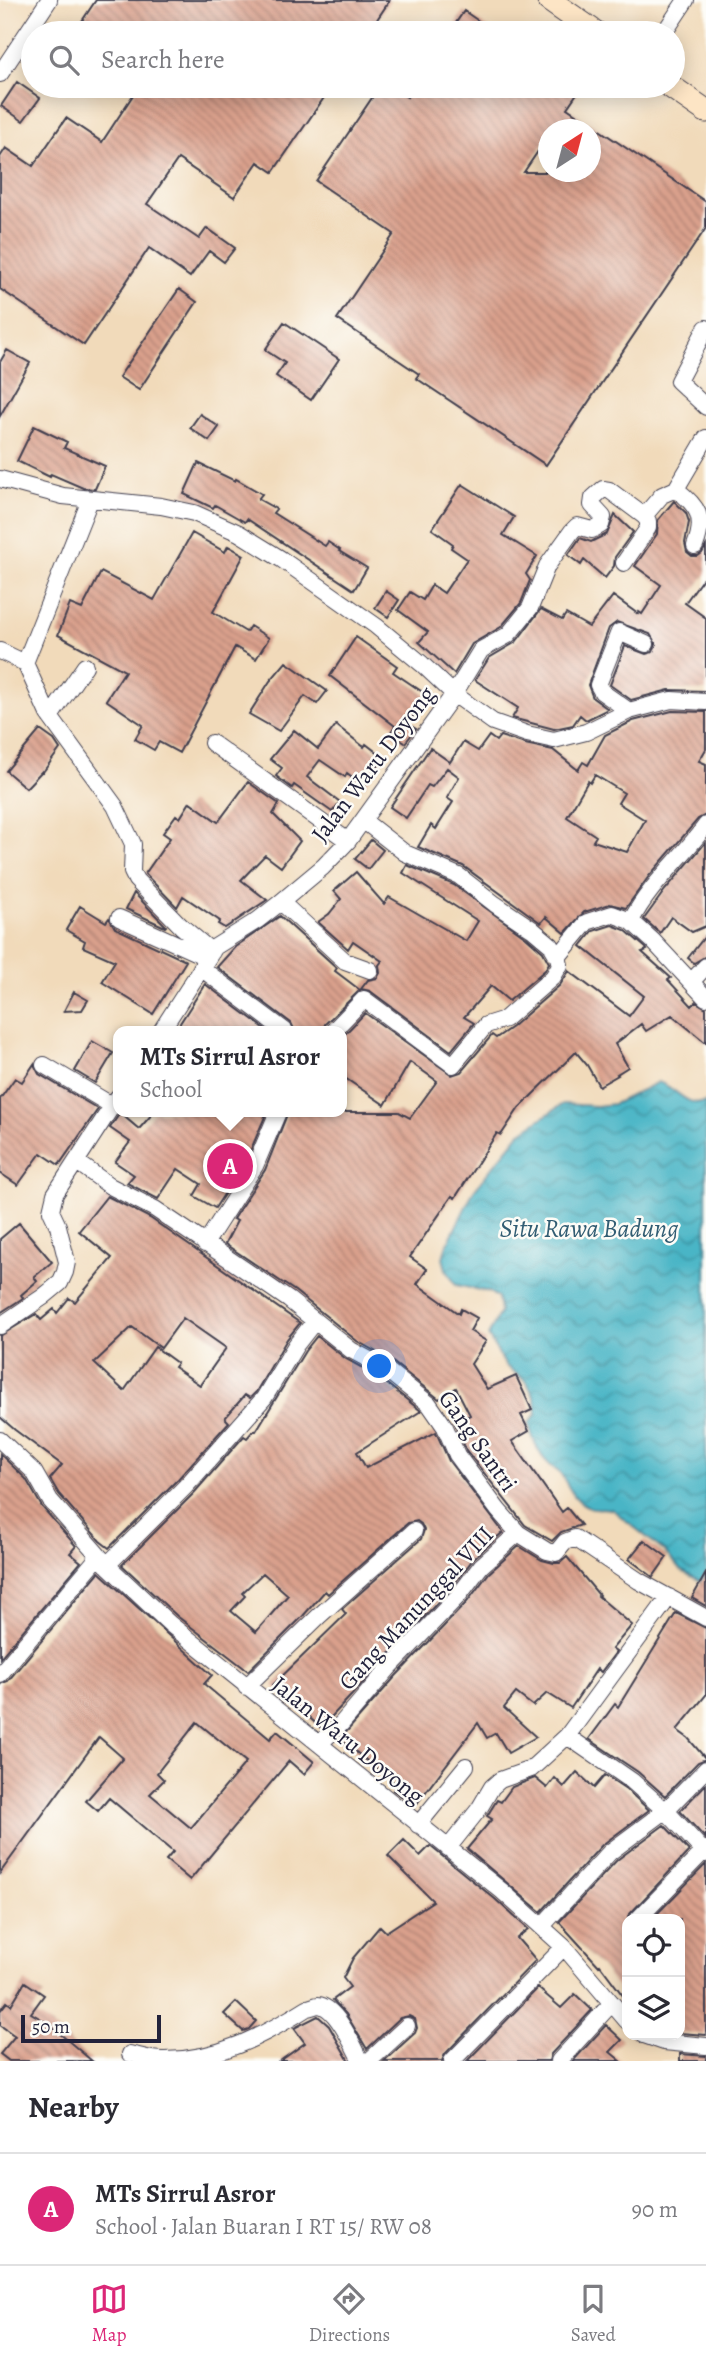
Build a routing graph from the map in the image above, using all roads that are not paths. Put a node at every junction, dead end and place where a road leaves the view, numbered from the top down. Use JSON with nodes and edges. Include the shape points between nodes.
{"nodes":[{"id":1,"x":49,"y":0,"type":"edge"},
{"id":2,"x":549,"y":0,"type":"edge"},
{"id":3,"x":567,"y":0,"type":"edge"},
{"id":4,"x":686,"y":0,"type":"edge"},
{"id":5,"x":35,"y":21,"type":"edge"},
{"id":6,"x":579,"y":21,"type":"edge"},
{"id":7,"x":585,"y":21,"type":"edge"},
{"id":8,"x":672,"y":21,"type":"edge"},
{"id":9,"x":21,"y":42,"type":"edge"},
{"id":10,"x":0,"y":74,"type":"edge"},
{"id":11,"x":685,"y":96,"type":"edge"},
{"id":12,"x":706,"y":111,"type":"edge"},
{"id":13,"x":706,"y":328,"type":"edge"},
{"id":14,"x":706,"y":407,"type":"edge"},
{"id":15,"x":706,"y":438,"type":"edge"},
{"id":16,"x":0,"y":479,"type":"edge"},
{"id":17,"x":676,"y":489,"type":"junction"},
{"id":18,"x":90,"y":500,"type":"junction"},
{"id":19,"x":644,"y":516,"type":"junction"},
{"id":20,"x":695,"y":546,"type":"dead end"},
{"id":21,"x":624,"y":563,"type":"dead end"},
{"id":22,"x":646,"y":644,"type":"dead end"},
{"id":23,"x":0,"y":651,"type":"edge"},
{"id":24,"x":24,"y":663,"type":"junction"},
{"id":25,"x":85,"y":666,"type":"dead end"},
{"id":26,"x":454,"y":694,"type":"junction"},
{"id":27,"x":706,"y":702,"type":"edge"},
{"id":28,"x":628,"y":710,"type":"junction"},
{"id":29,"x":50,"y":717,"type":"junction"},
{"id":30,"x":212,"y":743,"type":"dead end"},
{"id":31,"x":364,"y":821,"type":"junction"},
{"id":32,"x":706,"y":825,"type":"edge"},
{"id":33,"x":348,"y":841,"type":"junction"},
{"id":34,"x":282,"y":902,"type":"junction"},
{"id":35,"x":119,"y":918,"type":"dead end"},
{"id":36,"x":631,"y":921,"type":"junction"},
{"id":37,"x":558,"y":957,"type":"junction"},
{"id":38,"x":207,"y":959,"type":"junction"},
{"id":39,"x":706,"y":966,"type":"edge"},
{"id":40,"x":370,"y":970,"type":"dead end"},
{"id":41,"x":691,"y":982,"type":"junction"},
{"id":42,"x":706,"y":998,"type":"edge"},
{"id":43,"x":163,"y":1026,"type":"edge"},
{"id":44,"x":280,"y":1026,"type":"edge"},
{"id":45,"x":338,"y":1026,"type":"edge"},
{"id":46,"x":44,"y":1065,"type":"dead end"},
{"id":47,"x":113,"y":1101,"type":"edge"},
{"id":48,"x":113,"y":1105,"type":"edge"},
{"id":49,"x":276,"y":1117,"type":"edge"},
{"id":50,"x":77,"y":1162,"type":"junction"},
{"id":51,"x":205,"y":1244,"type":"junction"},
{"id":52,"x":314,"y":1322,"type":"junction"},
{"id":53,"x":0,"y":1326,"type":"edge"},
{"id":54,"x":0,"y":1440,"type":"edge"},
{"id":55,"x":414,"y":1531,"type":"dead end"},
{"id":56,"x":518,"y":1533,"type":"junction"},
{"id":57,"x":103,"y":1561,"type":"junction"},
{"id":58,"x":668,"y":1597,"type":"junction"},
{"id":59,"x":706,"y":1618,"type":"edge"},
{"id":60,"x":0,"y":1674,"type":"edge"},
{"id":61,"x":246,"y":1687,"type":"junction"},
{"id":62,"x":567,"y":1736,"type":"junction"},
{"id":63,"x":318,"y":1744,"type":"junction"},
{"id":64,"x":466,"y":1766,"type":"dead end"},
{"id":65,"x":706,"y":1769,"type":"edge"},
{"id":66,"x":665,"y":1811,"type":"junction"},
{"id":67,"x":418,"y":1825,"type":"junction"},
{"id":68,"x":448,"y":1848,"type":"junction"},
{"id":69,"x":705,"y":1852,"type":"edge"},
{"id":70,"x":643,"y":1914,"type":"edge"},
{"id":71,"x":541,"y":1926,"type":"junction"},
{"id":72,"x":564,"y":1947,"type":"junction"},
{"id":73,"x":612,"y":2003,"type":"junction"},
{"id":74,"x":622,"y":2015,"type":"edge"},
{"id":75,"x":407,"y":2026,"type":"dead end"},
{"id":76,"x":658,"y":2040,"type":"edge"},
{"id":77,"x":706,"y":2046,"type":"edge"},
{"id":78,"x":130,"y":2054,"type":"dead end"},
{"id":79,"x":361,"y":2061,"type":"edge"},
{"id":80,"x":369,"y":2061,"type":"edge"},
{"id":81,"x":452,"y":2061,"type":"edge"},
{"id":82,"x":559,"y":2061,"type":"edge"}],
"edges":[{"from":1,"to":5,"type":"street"},
{"from":2,"to":6,"type":"street"},
{"from":3,"to":7,"type":"street"},
{"from":4,"to":8,"type":"street"},
{"from":9,"to":10,"type":"street"},
{"from":11,"to":12,"type":"street"},
{"from":13,"to":14,"type":"street","via":[[678,381]]},
{"from":15,"to":17,"type":"street"},
{"from":16,"to":18,"type":"street"},
{"from":17,"to":19,"type":"street","via":[[662,495]]},
{"from":17,"to":20,"type":"street","via":[[699,511],[702,521]]},
{"from":18,"to":24,"type":"street"},
{"from":18,"to":26,"type":"street","via":[[137,502],[194,513],[246,537],[376,626]]},
{"from":19,"to":21,"type":"street","via":[[648,528]]},
{"from":19,"to":26,"type":"street","name":"Jalan Waru Doyong","via":[[609,490],[603,489],[593,498],[592,505],[603,521],[595,529],[575,527],[547,566],[530,608],[508,635],[481,650]]},
{"from":22,"to":28,"type":"street","via":[[619,632],[598,685]]},
{"from":23,"to":24,"type":"street"},
{"from":24,"to":29,"type":"street"},
{"from":25,"to":29,"type":"street"},
{"from":26,"to":28,"type":"street","via":[[493,722],[554,740],[586,732]]},
{"from":26,"to":31,"type":"street","name":"Jalan Waru Doyong"},
{"from":27,"to":28,"type":"street","via":[[671,700]]},
{"from":29,"to":38,"type":"street","via":[[115,806],[133,844],[136,880]]},
{"from":30,"to":33,"type":"street"},
{"from":31,"to":33,"type":"street","name":"Jalan Waru Doyong"},
{"from":31,"to":37,"type":"street","via":[[405,853],[459,876],[533,929]]},
{"from":32,"to":36,"type":"street","via":[[659,878]]},
{"from":33,"to":34,"type":"street","name":"Jalan Waru Doyong"},
{"from":34,"to":38,"type":"street","name":"Jalan Waru Doyong"},
{"from":34,"to":40,"type":"street","via":[[345,961]]},
{"from":35,"to":38,"type":"street"},
{"from":36,"to":37,"type":"street","via":[[612,914],[587,922]]},
{"from":36,"to":41,"type":"street"},
{"from":37,"to":45,"type":"street","via":[[560,965],[553,977],[505,1019],[486,1025],[453,1065],[364,999]]},
{"from":38,"to":43,"type":"street","name":"Jalan Waru Doyong"},
{"from":38,"to":44,"type":"street"},
{"from":39,"to":41,"type":"street"},
{"from":41,"to":42,"type":"street"},
{"from":46,"to":47,"type":"street"},
{"from":48,"to":50,"type":"street"},
{"from":49,"to":51,"type":"street","via":[[255,1166]]},
{"from":50,"to":51,"type":"street","name":"Gang Santri"},
{"from":50,"to":53,"type":"street","via":[[55,1194],[51,1211],[67,1262],[60,1283]]},
{"from":51,"to":52,"type":"street","name":"Gang Santri","via":[[280,1293]]},
{"from":52,"to":56,"type":"street","name":"Gang Santri","via":[[429,1404],[457,1455]]},
{"from":52,"to":57,"type":"street","via":[[264,1398],[186,1486]]},
{"from":54,"to":57,"type":"street","name":"Jalan Waru Doyong","via":[[34,1472],[50,1500]]},
{"from":55,"to":61,"type":"street"},
{"from":56,"to":58,"type":"street","name":"Gang Santri","via":[[556,1553],[575,1538]]},
{"from":56,"to":63,"type":"street","name":"Gang Manunggal VIII","via":[[481,1566],[342,1723]]},
{"from":57,"to":60,"type":"street"},
{"from":57,"to":61,"type":"street","name":"Jalan Waru Doyong"},
{"from":58,"to":59,"type":"street"},
{"from":58,"to":62,"type":"street"},
{"from":61,"to":63,"type":"street","name":"Jalan Waru Doyong"},
{"from":62,"to":66,"type":"street"},
{"from":62,"to":68,"type":"street","via":[[531,1769],[492,1787]]},
{"from":63,"to":67,"type":"street","name":"Jalan Waru Doyong"},
{"from":64,"to":67,"type":"street"},
{"from":65,"to":66,"type":"street"},
{"from":66,"to":69,"type":"street"},
{"from":66,"to":71,"type":"street","via":[[610,1852]]},
{"from":67,"to":68,"type":"street","name":"Jalan Waru Doyong"},
{"from":68,"to":71,"type":"street","name":"Jalan Waru Doyong"},
{"from":69,"to":70,"type":"street"},
{"from":71,"to":72,"type":"street","name":"Jalan Waru Doyong"},
{"from":72,"to":73,"type":"street","name":"Jalan Waru Doyong"},
{"from":72,"to":81,"type":"street"},
{"from":73,"to":74,"type":"street","name":"Jalan Waru Doyong"},
{"from":73,"to":82,"type":"street"},
{"from":75,"to":80,"type":"street"},
{"from":76,"to":77,"type":"street"},
{"from":78,"to":79,"type":"street","via":[[160,2060],[199,2057],[246,2043],[317,2005],[327,2008],[338,2021]]}]}
